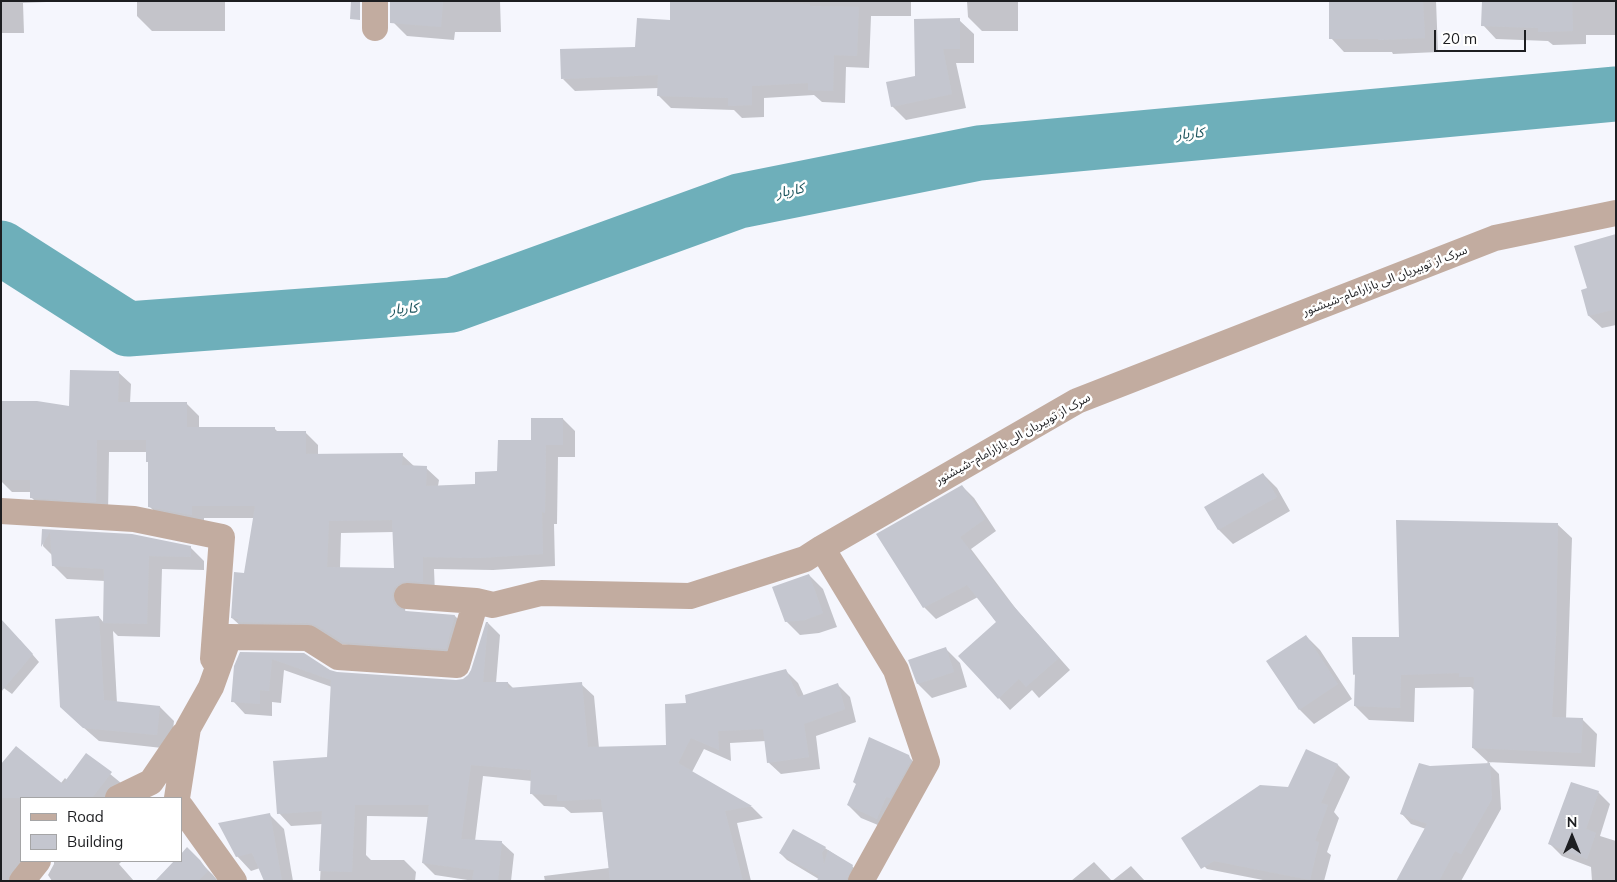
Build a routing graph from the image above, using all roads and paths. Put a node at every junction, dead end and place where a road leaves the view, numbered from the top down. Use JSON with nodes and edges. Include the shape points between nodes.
{"nodes":[{"id":1,"x":375,"y":1,"type":"edge"},
{"id":2,"x":375,"y":28,"type":"dead end"},
{"id":3,"x":1616,"y":214,"type":"edge"},
{"id":4,"x":1,"y":511,"type":"edge"},
{"id":5,"x":822,"y":548,"type":"junction"},
{"id":6,"x":407,"y":596,"type":"dead end"},
{"id":7,"x":476,"y":601,"type":"junction"},
{"id":8,"x":212,"y":687,"type":"junction"},
{"id":9,"x":188,"y":728,"type":"junction"},
{"id":10,"x":120,"y":797,"type":"edge"},
{"id":11,"x":178,"y":797,"type":"edge"},
{"id":12,"x":182,"y":808,"type":"edge"},
{"id":13,"x":37,"y":862,"type":"edge"},
{"id":14,"x":22,"y":881,"type":"edge"},
{"id":15,"x":234,"y":881,"type":"edge"},
{"id":16,"x":861,"y":881,"type":"edge"}],
"edges":[{"from":1,"to":2,"type":"street"},
{"from":3,"to":5,"type":"street","name":"سرک از توبیریان الی بازارامام-شیشنور","via":[[1495,238],[1077,401]]},
{"from":4,"to":8,"type":"street","via":[[134,519],[222,537]]},
{"from":5,"to":7,"type":"street","name":"سرک از توبیریان الی بازارامام-شیشنور","via":[[805,559],[690,596],[542,593],[493,605]]},
{"from":5,"to":16,"type":"street","via":[[896,670],[927,762]]},
{"from":6,"to":7,"type":"street","name":"سرک از توبیریان الی بازارامام-شیشنور"},
{"from":7,"to":8,"type":"street","via":[[457,665],[338,657],[308,638],[229,637]]},
{"from":8,"to":9,"type":"street"},
{"from":9,"to":10,"type":"street","via":[[151,782]]},
{"from":9,"to":11,"type":"street"},
{"from":12,"to":15,"type":"street"},
{"from":13,"to":14,"type":"street"}]}
